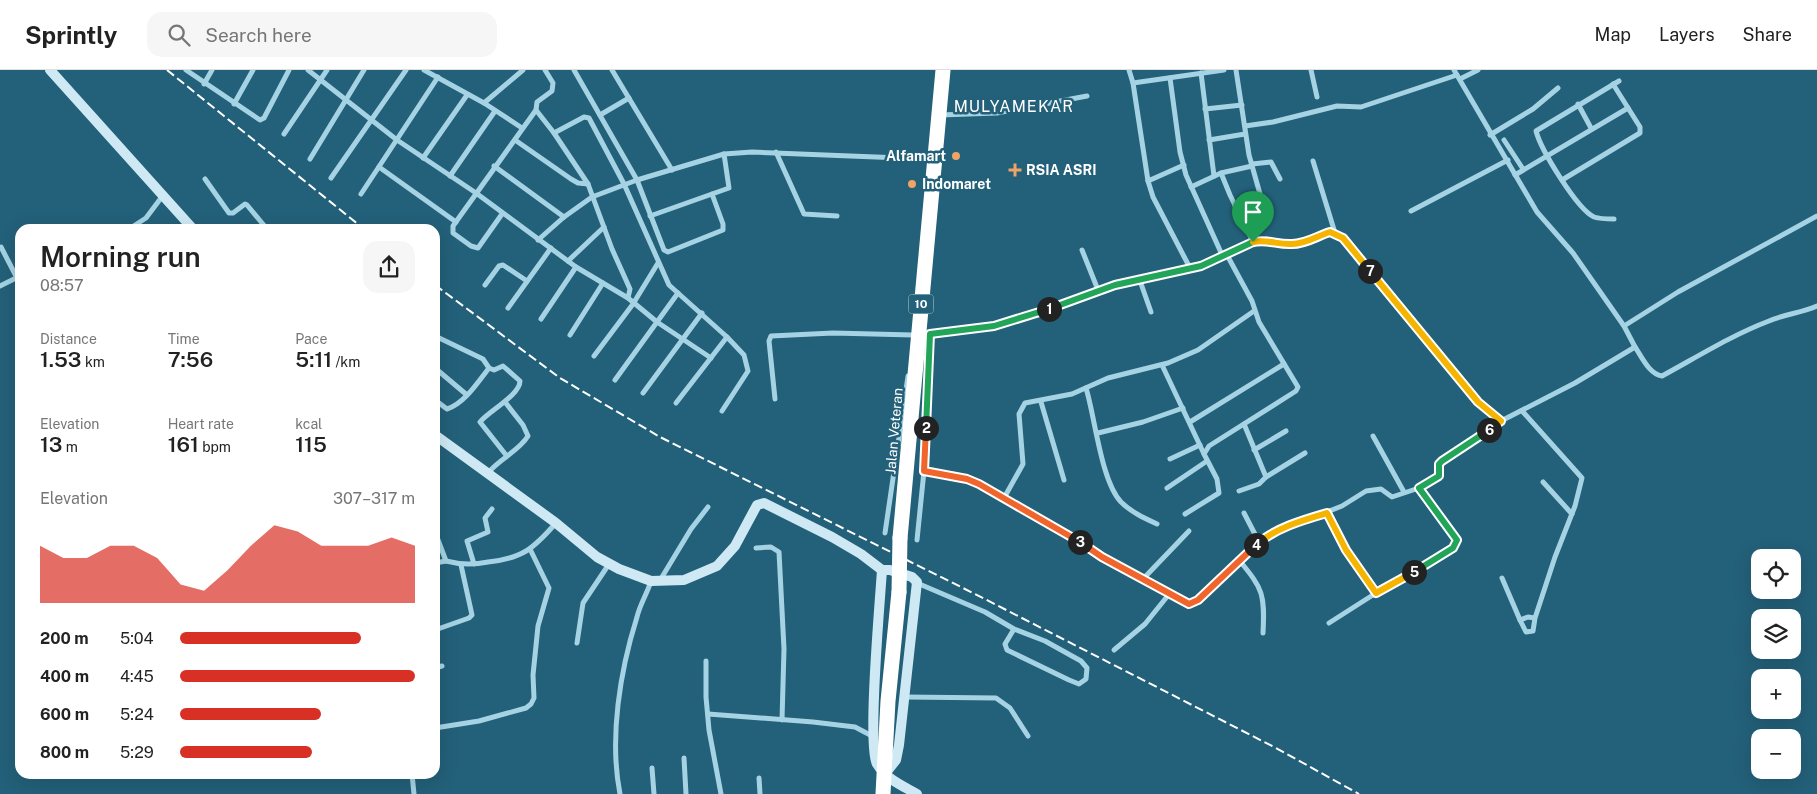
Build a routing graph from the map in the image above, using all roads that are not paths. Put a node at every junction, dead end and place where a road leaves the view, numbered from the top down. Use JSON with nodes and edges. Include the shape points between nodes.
{"nodes":[{"id":1,"x":50,"y":70,"type":"edge"},
{"id":2,"x":186,"y":70,"type":"edge"},
{"id":3,"x":212,"y":70,"type":"edge"},
{"id":4,"x":253,"y":70,"type":"edge"},
{"id":5,"x":289,"y":70,"type":"edge"},
{"id":6,"x":308,"y":70,"type":"edge"},
{"id":7,"x":327,"y":70,"type":"edge"},
{"id":8,"x":364,"y":70,"type":"edge"},
{"id":9,"x":406,"y":70,"type":"edge"},
{"id":10,"x":424,"y":70,"type":"edge"},
{"id":11,"x":523,"y":70,"type":"edge"},
{"id":12,"x":545,"y":70,"type":"edge"},
{"id":13,"x":574,"y":70,"type":"edge"},
{"id":14,"x":612,"y":70,"type":"edge"},
{"id":15,"x":943,"y":70,"type":"edge"},
{"id":16,"x":1129,"y":70,"type":"edge"},
{"id":17,"x":1224,"y":70,"type":"edge"},
{"id":18,"x":1236,"y":70,"type":"edge"},
{"id":19,"x":1311,"y":70,"type":"edge"},
{"id":20,"x":1478,"y":70,"type":"edge"},
{"id":21,"x":1201,"y":73,"type":"junction"},
{"id":22,"x":1457,"y":75,"type":"edge"},
{"id":23,"x":438,"y":77,"type":"junction"},
{"id":24,"x":1170,"y":78,"type":"junction"},
{"id":25,"x":320,"y":79,"type":"junction"},
{"id":26,"x":1619,"y":81,"type":"dead end"},
{"id":27,"x":1133,"y":83,"type":"junction"},
{"id":28,"x":204,"y":84,"type":"junction"},
{"id":29,"x":1613,"y":84,"type":"junction"},
{"id":30,"x":1558,"y":88,"type":"dead end"},
{"id":31,"x":467,"y":95,"type":"junction"},
{"id":32,"x":1087,"y":96,"type":"dead end"},
{"id":33,"x":1317,"y":97,"type":"dead end"},
{"id":34,"x":628,"y":98,"type":"junction"},
{"id":35,"x":346,"y":101,"type":"junction"},
{"id":36,"x":484,"y":103,"type":"junction"},
{"id":37,"x":234,"y":104,"type":"junction"},
{"id":38,"x":1242,"y":104,"type":"junction"},
{"id":39,"x":1578,"y":104,"type":"junction"},
{"id":40,"x":1628,"y":108,"type":"junction"},
{"id":41,"x":1205,"y":109,"type":"junction"},
{"id":42,"x":536,"y":110,"type":"junction"},
{"id":43,"x":495,"y":111,"type":"junction"},
{"id":44,"x":600,"y":115,"type":"junction"},
{"id":45,"x":940,"y":115,"type":"junction"},
{"id":46,"x":372,"y":120,"type":"junction"},
{"id":47,"x":1245,"y":126,"type":"junction"},
{"id":48,"x":522,"y":128,"type":"junction"},
{"id":49,"x":1591,"y":128,"type":"junction"},
{"id":50,"x":554,"y":133,"type":"junction"},
{"id":51,"x":284,"y":134,"type":"dead end"},
{"id":52,"x":1246,"y":134,"type":"junction"},
{"id":53,"x":1490,"y":135,"type":"junction"},
{"id":54,"x":397,"y":140,"type":"junction"},
{"id":55,"x":515,"y":140,"type":"junction"},
{"id":56,"x":1209,"y":140,"type":"junction"},
{"id":57,"x":1504,"y":140,"type":"dead end"},
{"id":58,"x":776,"y":152,"type":"junction"},
{"id":59,"x":724,"y":154,"type":"junction"},
{"id":60,"x":1547,"y":155,"type":"junction"},
{"id":61,"x":935,"y":156,"type":"junction"},
{"id":62,"x":423,"y":158,"type":"junction"},
{"id":63,"x":310,"y":159,"type":"dead end"},
{"id":64,"x":1508,"y":160,"type":"junction"},
{"id":65,"x":1313,"y":161,"type":"dead end"},
{"id":66,"x":1252,"y":165,"type":"junction"},
{"id":67,"x":494,"y":166,"type":"junction"},
{"id":68,"x":1184,"y":166,"type":"junction"},
{"id":69,"x":379,"y":167,"type":"junction"},
{"id":70,"x":1523,"y":169,"type":"junction"},
{"id":71,"x":672,"y":170,"type":"junction"},
{"id":72,"x":1221,"y":173,"type":"junction"},
{"id":73,"x":1515,"y":175,"type":"junction"},
{"id":74,"x":450,"y":176,"type":"junction"},
{"id":75,"x":1214,"y":176,"type":"junction"},
{"id":76,"x":331,"y":178,"type":"dead end"},
{"id":77,"x":205,"y":179,"type":"dead end"},
{"id":78,"x":1280,"y":179,"type":"dead end"},
{"id":79,"x":636,"y":180,"type":"junction"},
{"id":80,"x":1562,"y":180,"type":"junction"},
{"id":81,"x":1148,"y":181,"type":"junction"},
{"id":82,"x":588,"y":184,"type":"junction"},
{"id":83,"x":624,"y":184,"type":"junction"},
{"id":84,"x":1191,"y":187,"type":"junction"},
{"id":85,"x":476,"y":193,"type":"junction"},
{"id":86,"x":164,"y":194,"type":"junction"},
{"id":87,"x":361,"y":194,"type":"dead end"},
{"id":88,"x":712,"y":194,"type":"junction"},
{"id":89,"x":592,"y":198,"type":"junction"},
{"id":90,"x":1235,"y":206,"type":"junction"},
{"id":91,"x":1411,"y":211,"type":"dead end"},
{"id":92,"x":502,"y":214,"type":"junction"},
{"id":93,"x":650,"y":216,"type":"junction"},
{"id":94,"x":836,"y":216,"type":"dead end"},
{"id":95,"x":1817,"y":216,"type":"edge"},
{"id":96,"x":564,"y":217,"type":"junction"},
{"id":97,"x":1614,"y":219,"type":"dead end"},
{"id":98,"x":456,"y":222,"type":"junction"},
{"id":99,"x":137,"y":224,"type":"edge"},
{"id":100,"x":189,"y":224,"type":"edge"},
{"id":101,"x":263,"y":224,"type":"edge"},
{"id":102,"x":604,"y":227,"type":"junction"},
{"id":103,"x":1335,"y":233,"type":"junction"},
{"id":104,"x":538,"y":240,"type":"junction"},
{"id":105,"x":1253,"y":242,"type":"junction"},
{"id":106,"x":1,"y":247,"type":"edge"},
{"id":107,"x":551,"y":248,"type":"junction"},
{"id":108,"x":1082,"y":250,"type":"dead end"},
{"id":109,"x":1224,"y":256,"type":"junction"},
{"id":110,"x":568,"y":261,"type":"junction"},
{"id":111,"x":658,"y":263,"type":"junction"},
{"id":112,"x":576,"y":267,"type":"junction"},
{"id":113,"x":1190,"y":268,"type":"junction"},
{"id":114,"x":15,"y":272,"type":"edge"},
{"id":115,"x":15,"y":278,"type":"edge"},
{"id":116,"x":1140,"y":278,"type":"junction"},
{"id":117,"x":527,"y":281,"type":"junction"},
{"id":118,"x":603,"y":283,"type":"junction"},
{"id":119,"x":485,"y":285,"type":"dead end"},
{"id":120,"x":0,"y":286,"type":"edge"},
{"id":121,"x":1098,"y":290,"type":"junction"},
{"id":122,"x":678,"y":293,"type":"junction"},
{"id":123,"x":628,"y":298,"type":"junction"},
{"id":124,"x":633,"y":304,"type":"junction"},
{"id":125,"x":1817,"y":306,"type":"edge"},
{"id":126,"x":508,"y":308,"type":"dead end"},
{"id":127,"x":1254,"y":311,"type":"junction"},
{"id":128,"x":1151,"y":312,"type":"dead end"},
{"id":129,"x":702,"y":313,"type":"junction"},
{"id":130,"x":541,"y":319,"type":"dead end"},
{"id":131,"x":656,"y":322,"type":"junction"},
{"id":132,"x":1624,"y":326,"type":"junction"},
{"id":133,"x":921,"y":334,"type":"junction"},
{"id":134,"x":570,"y":335,"type":"dead end"},
{"id":135,"x":727,"y":336,"type":"junction"},
{"id":136,"x":440,"y":338,"type":"edge"},
{"id":137,"x":682,"y":338,"type":"junction"},
{"id":138,"x":1635,"y":347,"type":"junction"},
{"id":139,"x":594,"y":356,"type":"dead end"},
{"id":140,"x":711,"y":358,"type":"junction"},
{"id":141,"x":1284,"y":364,"type":"junction"},
{"id":142,"x":1162,"y":365,"type":"junction"},
{"id":143,"x":489,"y":368,"type":"junction"},
{"id":144,"x":440,"y":372,"type":"edge"},
{"id":145,"x":615,"y":380,"type":"dead end"},
{"id":146,"x":1086,"y":388,"type":"junction"},
{"id":147,"x":643,"y":393,"type":"dead end"},
{"id":148,"x":467,"y":394,"type":"junction"},
{"id":149,"x":775,"y":399,"type":"dead end"},
{"id":150,"x":505,"y":402,"type":"junction"},
{"id":151,"x":1041,"y":402,"type":"junction"},
{"id":152,"x":676,"y":403,"type":"dead end"},
{"id":153,"x":440,"y":404,"type":"edge"},
{"id":154,"x":1184,"y":408,"type":"junction"},
{"id":155,"x":722,"y":411,"type":"dead end"},
{"id":156,"x":1522,"y":412,"type":"junction"},
{"id":157,"x":1501,"y":421,"type":"junction"},
{"id":158,"x":1190,"y":422,"type":"junction"},
{"id":159,"x":1244,"y":424,"type":"junction"},
{"id":160,"x":1286,"y":431,"type":"dead end"},
{"id":161,"x":1098,"y":434,"type":"junction"},
{"id":162,"x":1372,"y":436,"type":"dead end"},
{"id":163,"x":440,"y":439,"type":"edge"},
{"id":164,"x":1200,"y":445,"type":"junction"},
{"id":165,"x":1254,"y":450,"type":"junction"},
{"id":166,"x":1305,"y":453,"type":"dead end"},
{"id":167,"x":1204,"y":454,"type":"junction"},
{"id":168,"x":506,"y":455,"type":"junction"},
{"id":169,"x":1170,"y":459,"type":"dead end"},
{"id":170,"x":1208,"y":461,"type":"junction"},
{"id":171,"x":924,"y":471,"type":"junction"},
{"id":172,"x":487,"y":474,"type":"junction"},
{"id":173,"x":1266,"y":477,"type":"junction"},
{"id":174,"x":1064,"y":480,"type":"dead end"},
{"id":175,"x":1543,"y":482,"type":"dead end"},
{"id":176,"x":1167,"y":488,"type":"dead end"},
{"id":177,"x":1419,"y":488,"type":"junction"},
{"id":178,"x":1239,"y":491,"type":"dead end"},
{"id":179,"x":1404,"y":492,"type":"junction"},
{"id":180,"x":1004,"y":498,"type":"junction"},
{"id":181,"x":708,"y":507,"type":"dead end"},
{"id":182,"x":492,"y":509,"type":"dead end"},
{"id":183,"x":1244,"y":513,"type":"dead end"},
{"id":184,"x":1327,"y":513,"type":"junction"},
{"id":185,"x":1185,"y":514,"type":"dead end"},
{"id":186,"x":1572,"y":514,"type":"junction"},
{"id":187,"x":556,"y":523,"type":"junction"},
{"id":188,"x":1156,"y":524,"type":"dead end"},
{"id":189,"x":1189,"y":531,"type":"dead end"},
{"id":190,"x":917,"y":540,"type":"dead end"},
{"id":191,"x":1259,"y":542,"type":"junction"},
{"id":192,"x":440,"y":545,"type":"edge"},
{"id":193,"x":756,"y":548,"type":"dead end"},
{"id":194,"x":530,"y":549,"type":"junction"},
{"id":195,"x":1239,"y":560,"type":"junction"},
{"id":196,"x":446,"y":561,"type":"junction"},
{"id":197,"x":440,"y":563,"type":"edge"},
{"id":198,"x":474,"y":564,"type":"junction"},
{"id":199,"x":609,"y":564,"type":"junction"},
{"id":200,"x":461,"y":565,"type":"junction"},
{"id":201,"x":882,"y":570,"type":"junction"},
{"id":202,"x":1502,"y":578,"type":"dead end"},
{"id":203,"x":1143,"y":579,"type":"junction"},
{"id":204,"x":655,"y":582,"type":"junction"},
{"id":205,"x":917,"y":582,"type":"junction"},
{"id":206,"x":1376,"y":593,"type":"junction"},
{"id":207,"x":1168,"y":595,"type":"junction"},
{"id":208,"x":1535,"y":618,"type":"junction"},
{"id":209,"x":1520,"y":620,"type":"junction"},
{"id":210,"x":1329,"y":623,"type":"dead end"},
{"id":211,"x":440,"y":628,"type":"edge"},
{"id":212,"x":1014,"y":629,"type":"junction"},
{"id":213,"x":1263,"y":633,"type":"dead end"},
{"id":214,"x":577,"y":643,"type":"dead end"},
{"id":215,"x":1114,"y":650,"type":"dead end"},
{"id":216,"x":706,"y":661,"type":"dead end"},
{"id":217,"x":906,"y":697,"type":"junction"},
{"id":218,"x":708,"y":714,"type":"junction"},
{"id":219,"x":782,"y":720,"type":"junction"},
{"id":220,"x":440,"y":727,"type":"edge"},
{"id":221,"x":1028,"y":736,"type":"dead end"},
{"id":222,"x":874,"y":737,"type":"junction"},
{"id":223,"x":684,"y":758,"type":"dead end"},
{"id":224,"x":652,"y":768,"type":"dead end"},
{"id":225,"x":885,"y":774,"type":"junction"},
{"id":226,"x":760,"y":778,"type":"dead end"},
{"id":227,"x":412,"y":779,"type":"edge"},
{"id":228,"x":414,"y":794,"type":"edge"},
{"id":229,"x":620,"y":794,"type":"edge"},
{"id":230,"x":654,"y":794,"type":"edge"},
{"id":231,"x":686,"y":794,"type":"edge"},
{"id":232,"x":720,"y":794,"type":"edge"},
{"id":233,"x":760,"y":794,"type":"edge"},
{"id":234,"x":883,"y":794,"type":"edge"},
{"id":235,"x":916,"y":794,"type":"edge"}],
"edges":[{"from":1,"to":86,"type":"street"},
{"from":2,"to":28,"type":"street"},
{"from":3,"to":28,"type":"street"},
{"from":4,"to":37,"type":"street"},
{"from":5,"to":37,"type":"street","via":[[264,118],[257,119]]},
{"from":6,"to":25,"type":"street"},
{"from":7,"to":25,"type":"street"},
{"from":8,"to":35,"type":"street"},
{"from":9,"to":46,"type":"street"},
{"from":10,"to":23,"type":"street"},
{"from":11,"to":36,"type":"street"},
{"from":12,"to":42,"type":"street","via":[[553,87],[537,102]]},
{"from":13,"to":44,"type":"street"},
{"from":14,"to":34,"type":"street"},
{"from":15,"to":45,"type":"highway","name":"Jalan Veteran","number":"10"},
{"from":16,"to":27,"type":"street"},
{"from":17,"to":21,"type":"street"},
{"from":18,"to":38,"type":"street"},
{"from":19,"to":33,"type":"street"},
{"from":20,"to":22,"type":"street"},
{"from":21,"to":24,"type":"street"},
{"from":21,"to":41,"type":"street"},
{"from":22,"to":47,"type":"street","via":[[1361,107],[1336,106]]},
{"from":22,"to":53,"type":"street"},
{"from":23,"to":31,"type":"street"},
{"from":23,"to":54,"type":"street"},
{"from":24,"to":27,"type":"street"},
{"from":24,"to":68,"type":"street"},
{"from":25,"to":35,"type":"street"},
{"from":25,"to":51,"type":"street"},
{"from":26,"to":29,"type":"street"},
{"from":27,"to":81,"type":"street"},
{"from":28,"to":37,"type":"street"},
{"from":29,"to":39,"type":"street"},
{"from":29,"to":40,"type":"street"},
{"from":30,"to":53,"type":"street","via":[[1533,109]]},
{"from":31,"to":36,"type":"street"},
{"from":31,"to":62,"type":"street"},
{"from":32,"to":45,"type":"street","via":[[997,113]]},
{"from":34,"to":44,"type":"street"},
{"from":34,"to":71,"type":"street"},
{"from":35,"to":46,"type":"street"},
{"from":35,"to":63,"type":"street"},
{"from":36,"to":43,"type":"street"},
{"from":38,"to":41,"type":"street"},
{"from":38,"to":47,"type":"street"},
{"from":39,"to":49,"type":"street"},
{"from":39,"to":60,"type":"street","via":[[1536,130]]},
{"from":40,"to":49,"type":"street"},
{"from":40,"to":80,"type":"street","via":[[1640,127],[1638,136]]},
{"from":41,"to":56,"type":"street"},
{"from":42,"to":48,"type":"street"},
{"from":42,"to":50,"type":"street"},
{"from":43,"to":48,"type":"street"},
{"from":43,"to":74,"type":"street"},
{"from":44,"to":79,"type":"street"},
{"from":45,"to":61,"type":"highway","name":"Jalan Veteran","number":"10"},
{"from":46,"to":54,"type":"street"},
{"from":46,"to":76,"type":"street"},
{"from":47,"to":52,"type":"street"},
{"from":48,"to":55,"type":"street"},
{"from":49,"to":60,"type":"street"},
{"from":50,"to":82,"type":"street"},
{"from":50,"to":83,"type":"street","via":[[584,117],[589,118]]},
{"from":52,"to":56,"type":"street"},
{"from":52,"to":66,"type":"street"},
{"from":53,"to":64,"type":"street"},
{"from":54,"to":62,"type":"street"},
{"from":54,"to":69,"type":"street"},
{"from":55,"to":67,"type":"street"},
{"from":55,"to":82,"type":"street","via":[[571,179]]},
{"from":56,"to":75,"type":"street"},
{"from":57,"to":70,"type":"street"},
{"from":58,"to":59,"type":"street"},
{"from":58,"to":61,"type":"street","via":[[901,158]]},
{"from":58,"to":94,"type":"street","via":[[804,214]]},
{"from":59,"to":71,"type":"street"},
{"from":59,"to":88,"type":"street","via":[[730,186]]},
{"from":60,"to":70,"type":"street"},
{"from":60,"to":80,"type":"street"},
{"from":61,"to":133,"type":"highway","name":"Jalan Veteran","number":"10"},
{"from":62,"to":74,"type":"street"},
{"from":64,"to":73,"type":"street"},
{"from":64,"to":91,"type":"street"},
{"from":65,"to":103,"type":"street"},
{"from":66,"to":72,"type":"street"},
{"from":66,"to":78,"type":"street","via":[[1271,162]]},
{"from":66,"to":90,"type":"street","via":[[1259,196]]},
{"from":67,"to":85,"type":"street"},
{"from":67,"to":96,"type":"street"},
{"from":68,"to":81,"type":"street"},
{"from":68,"to":84,"type":"street"},
{"from":69,"to":87,"type":"street"},
{"from":69,"to":98,"type":"street"},
{"from":70,"to":73,"type":"street"},
{"from":71,"to":79,"type":"street"},
{"from":72,"to":75,"type":"street"},
{"from":72,"to":90,"type":"street"},
{"from":73,"to":132,"type":"street","via":[[1537,212],[1574,253]]},
{"from":74,"to":85,"type":"street"},
{"from":75,"to":84,"type":"street"},
{"from":77,"to":101,"type":"street","via":[[230,213],[245,204]]},
{"from":79,"to":83,"type":"street"},
{"from":79,"to":93,"type":"street"},
{"from":80,"to":97,"type":"street","via":[[1592,215]]},
{"from":81,"to":113,"type":"street"},
{"from":82,"to":89,"type":"street"},
{"from":83,"to":89,"type":"street"},
{"from":83,"to":111,"type":"street"},
{"from":84,"to":109,"type":"street"},
{"from":85,"to":92,"type":"street"},
{"from":85,"to":98,"type":"street"},
{"from":86,"to":99,"type":"street","via":[[146,218]]},
{"from":86,"to":100,"type":"street"},
{"from":88,"to":93,"type":"street"},
{"from":88,"to":93,"type":"street","via":[[723,230],[685,245],[664,250]]},
{"from":89,"to":96,"type":"street"},
{"from":89,"to":102,"type":"street"},
{"from":90,"to":105,"type":"street"},
{"from":92,"to":98,"type":"street","via":[[478,248],[453,233]]},
{"from":92,"to":104,"type":"street"},
{"from":95,"to":132,"type":"street","via":[[1678,292]]},
{"from":96,"to":104,"type":"street"},
{"from":102,"to":110,"type":"street"},
{"from":102,"to":123,"type":"street","via":[[630,289]]},
{"from":103,"to":105,"type":"street","via":[[1300,244],[1267,240]]},
{"from":103,"to":157,"type":"street","via":[[1343,238],[1478,402]]},
{"from":104,"to":107,"type":"street"},
{"from":105,"to":109,"type":"street"},
{"from":106,"to":114,"type":"street"},
{"from":107,"to":110,"type":"street"},
{"from":107,"to":117,"type":"street"},
{"from":108,"to":121,"type":"street"},
{"from":109,"to":113,"type":"street"},
{"from":109,"to":127,"type":"street","via":[[1252,301]]},
{"from":110,"to":112,"type":"street"},
{"from":111,"to":122,"type":"street","via":[[669,285]]},
{"from":111,"to":124,"type":"street"},
{"from":112,"to":118,"type":"street"},
{"from":112,"to":130,"type":"street"},
{"from":113,"to":116,"type":"street"},
{"from":115,"to":120,"type":"street"},
{"from":116,"to":121,"type":"street"},
{"from":116,"to":128,"type":"street"},
{"from":117,"to":119,"type":"street","via":[[501,265]]},
{"from":117,"to":126,"type":"street"},
{"from":118,"to":123,"type":"street"},
{"from":118,"to":134,"type":"street"},
{"from":121,"to":133,"type":"street","via":[[1003,323]]},
{"from":122,"to":129,"type":"street"},
{"from":122,"to":131,"type":"street"},
{"from":123,"to":124,"type":"street"},
{"from":124,"to":131,"type":"street"},
{"from":124,"to":139,"type":"street"},
{"from":125,"to":138,"type":"street","via":[[1769,320],[1662,376],[1654,374]]},
{"from":127,"to":141,"type":"street"},
{"from":127,"to":142,"type":"street","via":[[1198,350]]},
{"from":129,"to":135,"type":"street"},
{"from":129,"to":137,"type":"street"},
{"from":131,"to":137,"type":"street"},
{"from":131,"to":145,"type":"street"},
{"from":132,"to":138,"type":"street"},
{"from":133,"to":149,"type":"street","via":[[771,336]]},
{"from":133,"to":171,"type":"street"},
{"from":133,"to":225,"type":"highway","name":"Jalan Veteran","number":"10","bridge":true,"via":[[893,536],[898,592]]},
{"from":135,"to":140,"type":"street"},
{"from":135,"to":155,"type":"street","via":[[744,355],[748,371]]},
{"from":136,"to":143,"type":"street","via":[[483,360]]},
{"from":137,"to":140,"type":"street"},
{"from":137,"to":147,"type":"street"},
{"from":138,"to":156,"type":"street"},
{"from":140,"to":152,"type":"street"},
{"from":141,"to":158,"type":"street"},
{"from":141,"to":159,"type":"street","via":[[1297,389]]},
{"from":142,"to":146,"type":"street","via":[[1120,375]]},
{"from":142,"to":154,"type":"street"},
{"from":143,"to":148,"type":"street"},
{"from":143,"to":150,"type":"street","via":[[494,370],[504,366],[520,381],[519,387]]},
{"from":144,"to":148,"type":"street"},
{"from":146,"to":151,"type":"street"},
{"from":146,"to":161,"type":"street"},
{"from":148,"to":153,"type":"street","via":[[447,409]]},
{"from":150,"to":168,"type":"street","via":[[528,436]]},
{"from":150,"to":168,"type":"street","via":[[480,422]]},
{"from":151,"to":174,"type":"street"},
{"from":151,"to":180,"type":"street","via":[[1030,402],[1022,407],[1019,414],[1023,464]]},
{"from":154,"to":158,"type":"street"},
{"from":154,"to":161,"type":"street"},
{"from":156,"to":157,"type":"street"},
{"from":156,"to":186,"type":"street","via":[[1582,478]]},
{"from":157,"to":177,"type":"street","via":[[1442,461],[1439,476]]},
{"from":158,"to":164,"type":"street"},
{"from":159,"to":165,"type":"street"},
{"from":159,"to":167,"type":"street","via":[[1218,438]]},
{"from":160,"to":165,"type":"street"},
{"from":161,"to":188,"type":"street","via":[[1108,479],[1120,501]]},
{"from":162,"to":179,"type":"street"},
{"from":163,"to":172,"type":"street"},
{"from":164,"to":167,"type":"street"},
{"from":164,"to":169,"type":"street"},
{"from":165,"to":173,"type":"street"},
{"from":166,"to":173,"type":"street"},
{"from":167,"to":170,"type":"street"},
{"from":168,"to":172,"type":"street"},
{"from":170,"to":176,"type":"street"},
{"from":170,"to":185,"type":"street","via":[[1219,493]]},
{"from":171,"to":180,"type":"street","via":[[967,479]]},
{"from":171,"to":190,"type":"street"},
{"from":172,"to":187,"type":"street"},
{"from":173,"to":178,"type":"street","via":[[1259,484]]},
{"from":175,"to":186,"type":"street"},
{"from":177,"to":179,"type":"street"},
{"from":177,"to":206,"type":"street","via":[[1456,536],[1457,544]]},
{"from":179,"to":184,"type":"street","via":[[1392,497],[1380,489],[1366,491]]},
{"from":180,"to":203,"type":"street"},
{"from":181,"to":204,"type":"street"},
{"from":182,"to":198,"type":"street","via":[[485,518],[488,532],[467,541]]},
{"from":183,"to":191,"type":"street"},
{"from":184,"to":191,"type":"street","via":[[1304,520]]},
{"from":184,"to":206,"type":"street","via":[[1346,550]]},
{"from":186,"to":208,"type":"street"},
{"from":187,"to":194,"type":"street"},
{"from":187,"to":199,"type":"street"},
{"from":189,"to":203,"type":"street"},
{"from":191,"to":195,"type":"street"},
{"from":192,"to":196,"type":"street"},
{"from":193,"to":219,"type":"street","via":[[770,547],[780,552],[784,649]]},
{"from":194,"to":198,"type":"street","via":[[512,559]]},
{"from":194,"to":220,"type":"street","via":[[549,588],[538,626],[533,702],[520,710]]},
{"from":195,"to":207,"type":"street","via":[[1194,603]]},
{"from":195,"to":213,"type":"street","via":[[1258,584],[1262,595]]},
{"from":196,"to":197,"type":"street"},
{"from":196,"to":200,"type":"street"},
{"from":198,"to":200,"type":"street"},
{"from":199,"to":204,"type":"street"},
{"from":199,"to":214,"type":"street","via":[[583,603]]},
{"from":200,"to":211,"type":"street","via":[[472,615]]},
{"from":201,"to":204,"type":"street","via":[[832,537],[764,503],[757,505],[735,546],[717,566],[690,579]]},
{"from":201,"to":205,"type":"street","via":[[912,577]]},
{"from":201,"to":222,"type":"street"},
{"from":202,"to":209,"type":"street"},
{"from":203,"to":207,"type":"street"},
{"from":204,"to":229,"type":"street","via":[[636,618],[623,676],[616,741]]},
{"from":205,"to":212,"type":"street","via":[[985,612]]},
{"from":205,"to":217,"type":"street"},
{"from":206,"to":210,"type":"street"},
{"from":207,"to":215,"type":"street","via":[[1150,619]]},
{"from":208,"to":209,"type":"street"},
{"from":208,"to":209,"type":"street","via":[[1535,628],[1529,632],[1524,630]]},
{"from":212,"to":212,"type":"street","via":[[1005,644],[1007,650],[1079,684],[1086,679],[1087,668],[1081,662],[1045,641]]},
{"from":216,"to":218,"type":"street"},
{"from":217,"to":221,"type":"street","via":[[996,698],[1010,708]]},
{"from":217,"to":225,"type":"street","via":[[896,760]]},
{"from":218,"to":219,"type":"street"},
{"from":218,"to":232,"type":"street"},
{"from":219,"to":222,"type":"street","via":[[855,727]]},
{"from":222,"to":225,"type":"street","via":[[875,758]]},
{"from":223,"to":231,"type":"street"},
{"from":224,"to":230,"type":"street"},
{"from":225,"to":234,"type":"highway","name":"Jalan Veteran","number":"10"},
{"from":225,"to":235,"type":"street"},
{"from":226,"to":233,"type":"street"},
{"from":227,"to":228,"type":"street"}]}
